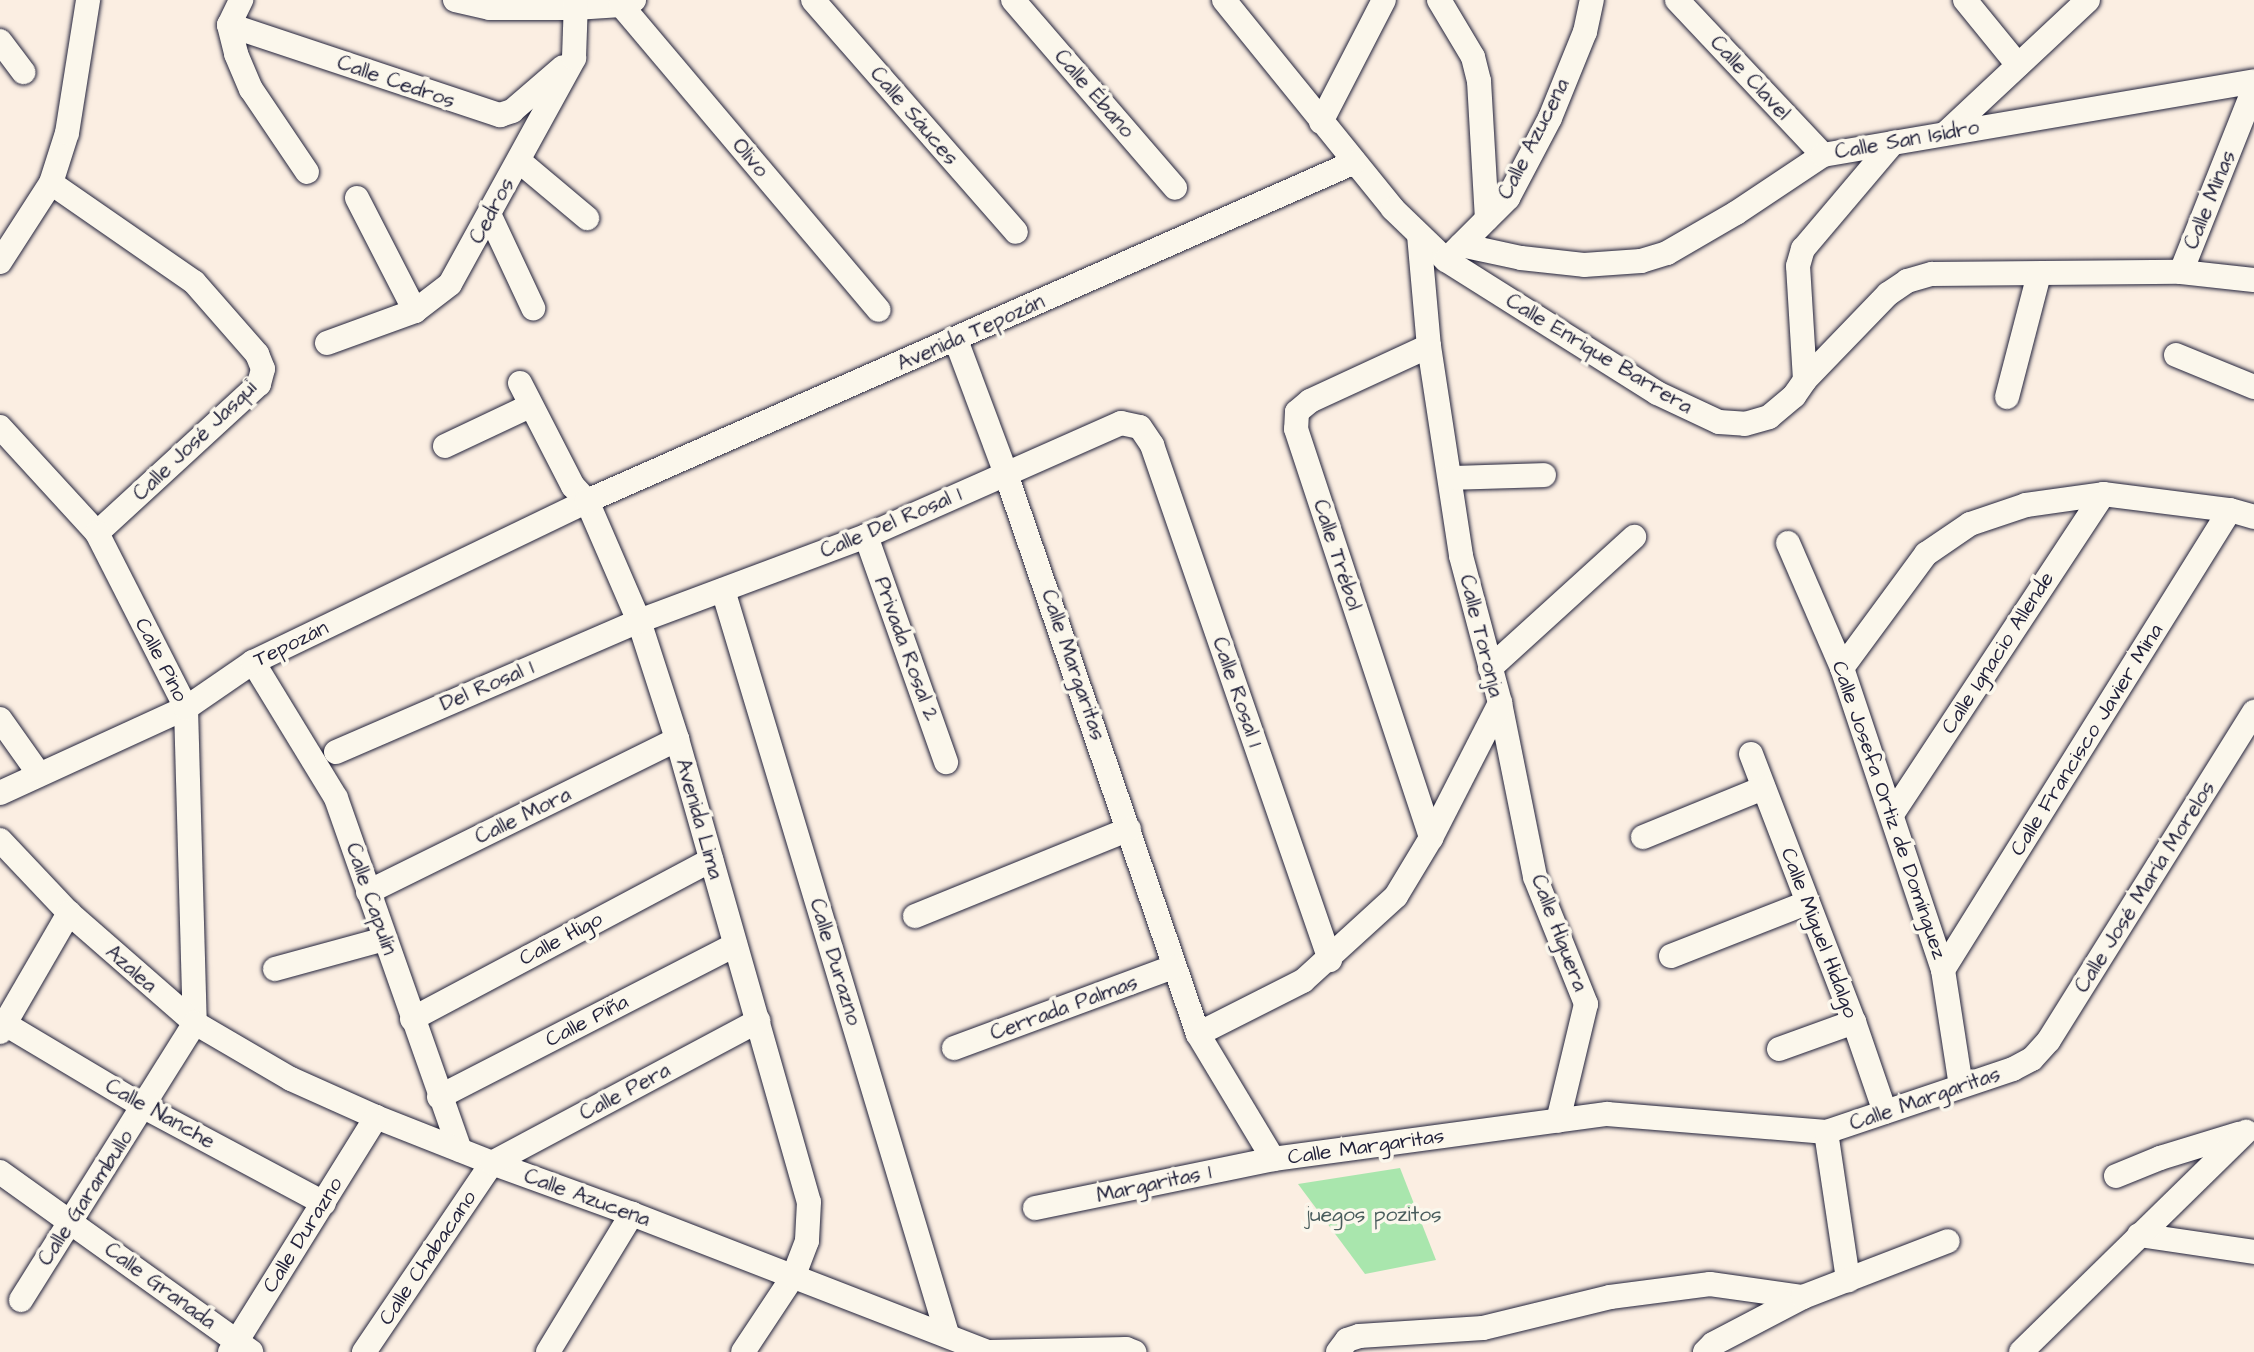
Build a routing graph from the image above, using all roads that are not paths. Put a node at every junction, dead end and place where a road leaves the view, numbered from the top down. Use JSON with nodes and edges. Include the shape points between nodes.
{"nodes":[{"id":1,"x":88,"y":0,"type":"edge"},
{"id":2,"x":241,"y":0,"type":"edge"},
{"id":3,"x":455,"y":0,"type":"edge"},
{"id":4,"x":813,"y":0,"type":"edge"},
{"id":5,"x":1013,"y":0,"type":"edge"},
{"id":6,"x":1223,"y":0,"type":"edge"},
{"id":7,"x":1384,"y":0,"type":"edge"},
{"id":8,"x":1439,"y":0,"type":"edge"},
{"id":9,"x":1592,"y":0,"type":"edge"},
{"id":10,"x":1677,"y":0,"type":"edge"},
{"id":11,"x":1965,"y":0,"type":"edge"},
{"id":12,"x":2088,"y":0,"type":"edge"},
{"id":13,"x":628,"y":3,"type":"edge"},
{"id":14,"x":576,"y":4,"type":"edge"},
{"id":15,"x":229,"y":25,"type":"junction"},
{"id":16,"x":0,"y":41,"type":"edge"},
{"id":17,"x":574,"y":58,"type":"junction"},
{"id":18,"x":2018,"y":65,"type":"junction"},
{"id":19,"x":23,"y":72,"type":"dead end"},
{"id":20,"x":2254,"y":80,"type":"edge"},
{"id":21,"x":2254,"y":89,"type":"edge"},
{"id":22,"x":1321,"y":122,"type":"junction"},
{"id":23,"x":1947,"y":132,"type":"junction"},
{"id":24,"x":1893,"y":144,"type":"junction"},
{"id":25,"x":1823,"y":156,"type":"junction"},
{"id":26,"x":519,"y":161,"type":"junction"},
{"id":27,"x":1355,"y":162,"type":"junction"},
{"id":28,"x":307,"y":172,"type":"dead end"},
{"id":29,"x":51,"y":183,"type":"junction"},
{"id":30,"x":1175,"y":188,"type":"dead end"},
{"id":31,"x":358,"y":198,"type":"dead end"},
{"id":32,"x":490,"y":216,"type":"junction"},
{"id":33,"x":587,"y":218,"type":"dead end"},
{"id":34,"x":1487,"y":219,"type":"junction"},
{"id":35,"x":1016,"y":232,"type":"dead end"},
{"id":36,"x":1419,"y":235,"type":"junction"},
{"id":37,"x":1453,"y":253,"type":"junction"},
{"id":38,"x":0,"y":262,"type":"edge"},
{"id":39,"x":2181,"y":272,"type":"junction"},
{"id":40,"x":2039,"y":274,"type":"junction"},
{"id":41,"x":2254,"y":280,"type":"edge"},
{"id":42,"x":533,"y":308,"type":"dead end"},
{"id":43,"x":879,"y":310,"type":"dead end"},
{"id":44,"x":415,"y":311,"type":"junction"},
{"id":45,"x":956,"y":340,"type":"junction"},
{"id":46,"x":327,"y":343,"type":"dead end"},
{"id":47,"x":1430,"y":346,"type":"junction"},
{"id":48,"x":2176,"y":355,"type":"dead end"},
{"id":49,"x":1805,"y":380,"type":"junction"},
{"id":50,"x":520,"y":383,"type":"dead end"},
{"id":51,"x":2254,"y":387,"type":"edge"},
{"id":52,"x":2007,"y":397,"type":"dead end"},
{"id":53,"x":530,"y":406,"type":"junction"},
{"id":54,"x":0,"y":427,"type":"edge"},
{"id":55,"x":1140,"y":427,"type":"joint"},
{"id":56,"x":444,"y":446,"type":"dead end"},
{"id":57,"x":1006,"y":474,"type":"junction"},
{"id":58,"x":1544,"y":475,"type":"dead end"},
{"id":59,"x":1450,"y":478,"type":"junction"},
{"id":60,"x":2103,"y":494,"type":"junction"},
{"id":61,"x":587,"y":501,"type":"junction"},
{"id":62,"x":2230,"y":510,"type":"junction"},
{"id":63,"x":2254,"y":517,"type":"edge"},
{"id":64,"x":97,"y":533,"type":"junction"},
{"id":65,"x":866,"y":536,"type":"junction"},
{"id":66,"x":1634,"y":537,"type":"dead end"},
{"id":67,"x":1788,"y":543,"type":"dead end"},
{"id":68,"x":723,"y":590,"type":"junction"},
{"id":69,"x":639,"y":621,"type":"junction"},
{"id":70,"x":253,"y":662,"type":"junction"},
{"id":71,"x":1490,"y":668,"type":"junction"},
{"id":72,"x":1842,"y":668,"type":"junction"},
{"id":73,"x":1500,"y":703,"type":"junction"},
{"id":74,"x":186,"y":708,"type":"junction"},
{"id":75,"x":2254,"y":712,"type":"edge"},
{"id":76,"x":0,"y":719,"type":"edge"},
{"id":77,"x":677,"y":739,"type":"junction"},
{"id":78,"x":336,"y":752,"type":"dead end"},
{"id":79,"x":1751,"y":754,"type":"dead end"},
{"id":80,"x":946,"y":762,"type":"dead end"},
{"id":81,"x":39,"y":774,"type":"junction"},
{"id":82,"x":1763,"y":788,"type":"junction"},
{"id":83,"x":0,"y":793,"type":"edge"},
{"id":84,"x":1893,"y":813,"type":"junction"},
{"id":85,"x":1129,"y":829,"type":"junction"},
{"id":86,"x":1643,"y":837,"type":"dead end"},
{"id":87,"x":1431,"y":838,"type":"junction"},
{"id":88,"x":0,"y":840,"type":"edge"},
{"id":89,"x":711,"y":860,"type":"junction"},
{"id":90,"x":369,"y":892,"type":"junction"},
{"id":91,"x":1806,"y":902,"type":"junction"},
{"id":92,"x":69,"y":913,"type":"junction"},
{"id":93,"x":915,"y":916,"type":"dead end"},
{"id":94,"x":385,"y":939,"type":"junction"},
{"id":95,"x":735,"y":945,"type":"junction"},
{"id":96,"x":1671,"y":956,"type":"dead end"},
{"id":97,"x":1330,"y":960,"type":"junction"},
{"id":98,"x":1173,"y":967,"type":"junction"},
{"id":99,"x":275,"y":970,"type":"dead end"},
{"id":100,"x":1944,"y":970,"type":"junction"},
{"id":101,"x":412,"y":1019,"type":"junction"},
{"id":102,"x":758,"y":1021,"type":"junction"},
{"id":103,"x":1854,"y":1022,"type":"junction"},
{"id":104,"x":195,"y":1023,"type":"junction"},
{"id":105,"x":2,"y":1025,"type":"edge"},
{"id":106,"x":1198,"y":1034,"type":"junction"},
{"id":107,"x":954,"y":1048,"type":"dead end"},
{"id":108,"x":1779,"y":1049,"type":"dead end"},
{"id":109,"x":2032,"y":1059,"type":"joint"},
{"id":110,"x":1961,"y":1086,"type":"junction"},
{"id":111,"x":439,"y":1097,"type":"junction"},
{"id":112,"x":144,"y":1107,"type":"junction"},
{"id":113,"x":1885,"y":1112,"type":"junction"},
{"id":114,"x":376,"y":1117,"type":"junction"},
{"id":115,"x":1558,"y":1121,"type":"junction"},
{"id":116,"x":1826,"y":1132,"type":"junction"},
{"id":117,"x":2250,"y":1132,"type":"edge"},
{"id":118,"x":460,"y":1150,"type":"junction"},
{"id":119,"x":1272,"y":1159,"type":"junction"},
{"id":120,"x":492,"y":1163,"type":"junction"},
{"id":121,"x":0,"y":1172,"type":"edge"},
{"id":122,"x":2116,"y":1176,"type":"dead end"},
{"id":123,"x":324,"y":1203,"type":"junction"},
{"id":124,"x":1035,"y":1208,"type":"dead end"},
{"id":125,"x":632,"y":1214,"type":"junction"},
{"id":126,"x":70,"y":1221,"type":"junction"},
{"id":127,"x":2138,"y":1235,"type":"junction"},
{"id":128,"x":1948,"y":1241,"type":"dead end"},
{"id":129,"x":2254,"y":1252,"type":"edge"},
{"id":130,"x":794,"y":1275,"type":"junction"},
{"id":131,"x":1848,"y":1280,"type":"junction"},
{"id":132,"x":1802,"y":1297,"type":"junction"},
{"id":133,"x":21,"y":1300,"type":"dead end"},
{"id":134,"x":947,"y":1334,"type":"junction"},
{"id":135,"x":240,"y":1348,"type":"edge"},
{"id":136,"x":364,"y":1352,"type":"edge"},
{"id":137,"x":548,"y":1352,"type":"edge"},
{"id":138,"x":743,"y":1352,"type":"edge"},
{"id":139,"x":989,"y":1352,"type":"edge"},
{"id":140,"x":1134,"y":1352,"type":"edge"},
{"id":141,"x":1338,"y":1352,"type":"edge"},
{"id":142,"x":1705,"y":1352,"type":"edge"},
{"id":143,"x":2021,"y":1352,"type":"edge"}],
"edges":[{"from":1,"to":29,"type":"street","via":[[69,123]]},
{"from":2,"to":15,"type":"street"},
{"from":3,"to":14,"type":"street","via":[[490,8]]},
{"from":4,"to":35,"type":"street","name":"Calle Sáuces"},
{"from":5,"to":30,"type":"street","name":"Calle Ébano"},
{"from":6,"to":22,"type":"street","name":"Calle Enrique Barrera"},
{"from":7,"to":22,"type":"street"},
{"from":8,"to":34,"type":"street","via":[[1473,57],[1479,81]]},
{"from":9,"to":34,"type":"street","name":"Calle Azucena","via":[[1585,32],[1550,118],[1508,198]]},
{"from":10,"to":25,"type":"street","name":"Calle Clavel"},
{"from":11,"to":18,"type":"street"},
{"from":12,"to":18,"type":"street"},
{"from":13,"to":14,"type":"street"},
{"from":13,"to":43,"type":"street","name":"Olivo"},
{"from":14,"to":17,"type":"street","name":"Cedros"},
{"from":15,"to":17,"type":"street","name":"Calle Cedros","via":[[500,115],[512,111]]},
{"from":15,"to":28,"type":"street","via":[[251,89]]},
{"from":16,"to":19,"type":"street"},
{"from":17,"to":26,"type":"street","name":"Cedros"},
{"from":18,"to":23,"type":"street"},
{"from":20,"to":23,"type":"street","name":"Calle San Isidro"},
{"from":21,"to":39,"type":"street","name":"Calle Minas"},
{"from":22,"to":27,"type":"street","name":"Calle Enrique Barrera"},
{"from":23,"to":24,"type":"street","name":"Calle San Isidro"},
{"from":24,"to":25,"type":"street","name":"Calle San Isidro"},
{"from":24,"to":49,"type":"street","via":[[1803,249],[1798,266]]},
{"from":25,"to":37,"type":"street","name":"Calle San Isidro","via":[[1667,253],[1640,261],[1584,265]]},
{"from":26,"to":32,"type":"street","name":"Cedros"},
{"from":26,"to":33,"type":"street"},
{"from":27,"to":36,"type":"street","name":"Calle Enrique Barrera"},
{"from":27,"to":45,"type":"street","name":"Avenida Tepozán"},
{"from":29,"to":38,"type":"street"},
{"from":29,"to":64,"type":"street","name":"Calle José Jasqui","via":[[194,282],[257,354],[263,369],[259,384]]},
{"from":31,"to":44,"type":"street"},
{"from":32,"to":42,"type":"street"},
{"from":32,"to":44,"type":"street","name":"Cedros","via":[[450,284]]},
{"from":34,"to":37,"type":"street","name":"Calle Azucena"},
{"from":36,"to":37,"type":"street","name":"Calle Enrique Barrera"},
{"from":36,"to":47,"type":"street","name":"Calle Toronja"},
{"from":37,"to":49,"type":"street","name":"Calle Enrique Barrera","via":[[1657,393],[1719,422],[1745,424],[1769,417]]},
{"from":39,"to":40,"type":"street","name":"Calle Enrique Barrera"},
{"from":39,"to":41,"type":"street","name":"Calle Enrique Barrera"},
{"from":40,"to":49,"type":"street","name":"Calle Enrique Barrera","via":[[1932,274],[1907,281],[1888,294]]},
{"from":40,"to":52,"type":"street"},
{"from":44,"to":46,"type":"street","name":"Cedros"},
{"from":45,"to":57,"type":"street","name":"Calle Margaritas"},
{"from":45,"to":61,"type":"street","name":"Avenida Tepozán"},
{"from":47,"to":59,"type":"street","name":"Calle Toronja"},
{"from":47,"to":87,"type":"street","name":"Calle Trébol","via":[[1310,401],[1297,412],[1296,429]]},
{"from":48,"to":51,"type":"street"},
{"from":50,"to":53,"type":"street","name":"Avenida Lima"},
{"from":53,"to":56,"type":"street"},
{"from":53,"to":61,"type":"street","name":"Avenida Lima","via":[[573,486]]},
{"from":54,"to":64,"type":"street","name":"Calle Pino"},
{"from":55,"to":57,"type":"street","name":"Calle Del Rosal 1","via":[[1121,423]]},
{"from":55,"to":97,"type":"street","name":"Calle Rosal 1","via":[[1152,445]]},
{"from":57,"to":65,"type":"street","name":"Calle Del Rosal 1"},
{"from":57,"to":85,"type":"street","name":"Calle Margaritas"},
{"from":58,"to":59,"type":"street"},
{"from":59,"to":71,"type":"street","name":"Calle Toronja","via":[[1461,556]]},
{"from":60,"to":62,"type":"street"},
{"from":60,"to":72,"type":"street","via":[[2026,505],[1970,524],[1926,554]]},
{"from":60,"to":84,"type":"street","name":"Calle Ignacio Allende"},
{"from":61,"to":69,"type":"street","name":"Avenida Lima"},
{"from":61,"to":70,"type":"street","name":"Tepozán"},
{"from":62,"to":63,"type":"street"},
{"from":62,"to":100,"type":"street","name":"Calle Francisco Javier Mina"},
{"from":64,"to":74,"type":"street","name":"Calle Pino"},
{"from":65,"to":68,"type":"street","name":"Calle Del Rosal 1"},
{"from":65,"to":80,"type":"street","name":"Privada Rosal 2"},
{"from":66,"to":71,"type":"street"},
{"from":67,"to":72,"type":"street","name":"Calle Josefa Ortiz de Domínguez"},
{"from":68,"to":69,"type":"street","name":"Calle Del Rosal 1"},
{"from":68,"to":134,"type":"street","name":"Calle Durazno"},
{"from":69,"to":77,"type":"street","name":"Avenida Lima"},
{"from":69,"to":78,"type":"street","name":"Del Rosal 1"},
{"from":70,"to":74,"type":"street","name":"Tepozán"},
{"from":70,"to":90,"type":"street","name":"Calle Capulín","via":[[336,798]]},
{"from":71,"to":73,"type":"street","name":"Calle Toronja"},
{"from":72,"to":84,"type":"street","name":"Calle Josefa Ortiz de Domínguez"},
{"from":73,"to":87,"type":"street","name":"Calle Toronja"},
{"from":73,"to":115,"type":"street","name":"Calle Higuera","via":[[1535,877],[1586,1004]]},
{"from":74,"to":81,"type":"street","name":"Tepozán"},
{"from":74,"to":104,"type":"street","name":"Calle Pino"},
{"from":75,"to":109,"type":"street","name":"Calle José María Morelos","via":[[2049,1040]]},
{"from":76,"to":81,"type":"street"},
{"from":77,"to":89,"type":"street","name":"Avenida Lima"},
{"from":77,"to":90,"type":"street","name":"Calle Mora"},
{"from":79,"to":82,"type":"street","name":"Calle Miguel Hidalgo"},
{"from":81,"to":83,"type":"street","name":"Tepozán"},
{"from":82,"to":86,"type":"street"},
{"from":82,"to":91,"type":"street","name":"Calle Miguel Hidalgo"},
{"from":84,"to":100,"type":"street","name":"Calle Josefa Ortiz de Domínguez"},
{"from":85,"to":93,"type":"street"},
{"from":85,"to":98,"type":"street","name":"Calle Margaritas"},
{"from":87,"to":97,"type":"street","name":"Calle Toronja","via":[[1396,896]]},
{"from":88,"to":92,"type":"street","name":"Azalea"},
{"from":89,"to":95,"type":"street","name":"Avenida Lima"},
{"from":89,"to":101,"type":"street","name":"Calle Higo"},
{"from":90,"to":94,"type":"street","name":"Calle Capulín"},
{"from":91,"to":96,"type":"street"},
{"from":91,"to":103,"type":"street","name":"Calle Miguel Hidalgo"},
{"from":92,"to":104,"type":"street","name":"Azalea"},
{"from":92,"to":105,"type":"street"},
{"from":94,"to":99,"type":"street"},
{"from":94,"to":101,"type":"street","name":"Calle Capulín"},
{"from":95,"to":102,"type":"street","name":"Avenida Lima"},
{"from":95,"to":111,"type":"street","name":"Calle Piña"},
{"from":97,"to":106,"type":"street","name":"Calle Toronja","via":[[1303,981]]},
{"from":98,"to":106,"type":"street","name":"Calle Margaritas"},
{"from":98,"to":107,"type":"street","name":"Cerrada Palmas"},
{"from":100,"to":110,"type":"street","name":"Calle Josefa Ortiz de Domínguez"},
{"from":101,"to":111,"type":"street","name":"Calle Capulín"},
{"from":102,"to":120,"type":"street","name":"Calle Pera"},
{"from":102,"to":130,"type":"street","name":"Avenida Lima","via":[[809,1202],[807,1241]]},
{"from":103,"to":108,"type":"street"},
{"from":103,"to":113,"type":"street","name":"Calle Miguel Hidalgo"},
{"from":104,"to":112,"type":"street","name":"Calle Garambullo"},
{"from":104,"to":114,"type":"street","name":"Calle Azucena","via":[[291,1079]]},
{"from":105,"to":112,"type":"street","name":"Calle Nanche"},
{"from":106,"to":119,"type":"street","name":"Calle Margaritas"},
{"from":109,"to":110,"type":"street","name":"Calle Margaritas"},
{"from":110,"to":113,"type":"street","name":"Calle Margaritas"},
{"from":111,"to":118,"type":"street","name":"Calle Capulín"},
{"from":112,"to":123,"type":"street","name":"Calle Nanche"},
{"from":112,"to":126,"type":"street","name":"Calle Garambullo"},
{"from":113,"to":116,"type":"street","name":"Calle Margaritas"},
{"from":114,"to":118,"type":"street","name":"Calle Azucena"},
{"from":114,"to":123,"type":"street","name":"Calle Durazno"},
{"from":115,"to":116,"type":"street","name":"Calle Margaritas","via":[[1606,1114]]},
{"from":115,"to":119,"type":"street","name":"Calle Margaritas"},
{"from":116,"to":131,"type":"street"},
{"from":117,"to":122,"type":"street"},
{"from":117,"to":127,"type":"street"},
{"from":118,"to":120,"type":"street","name":"Calle Azucena"},
{"from":119,"to":124,"type":"street","name":"Margaritas 1"},
{"from":120,"to":125,"type":"street","name":"Calle Azucena"},
{"from":120,"to":136,"type":"street","name":"Calle Chabacano"},
{"from":121,"to":126,"type":"street","name":"Calle Granada"},
{"from":123,"to":135,"type":"street","name":"Calle Durazno"},
{"from":125,"to":130,"type":"street","name":"Calle Azucena"},
{"from":125,"to":137,"type":"street"},
{"from":126,"to":133,"type":"street","name":"Calle Garambullo"},
{"from":126,"to":135,"type":"street","name":"Calle Granada"},
{"from":127,"to":129,"type":"street"},
{"from":127,"to":143,"type":"street"},
{"from":128,"to":131,"type":"street"},
{"from":130,"to":134,"type":"street","name":"Calle Azucena"},
{"from":130,"to":138,"type":"street","name":"Avenida Lima"},
{"from":131,"to":132,"type":"street"},
{"from":132,"to":141,"type":"street","via":[[1710,1284],[1609,1297],[1483,1328],[1359,1336],[1347,1340]]},
{"from":132,"to":142,"type":"street"},
{"from":134,"to":139,"type":"street","name":"Calle Azucena"},
{"from":139,"to":140,"type":"street","name":"Calle Azucena"}]}
